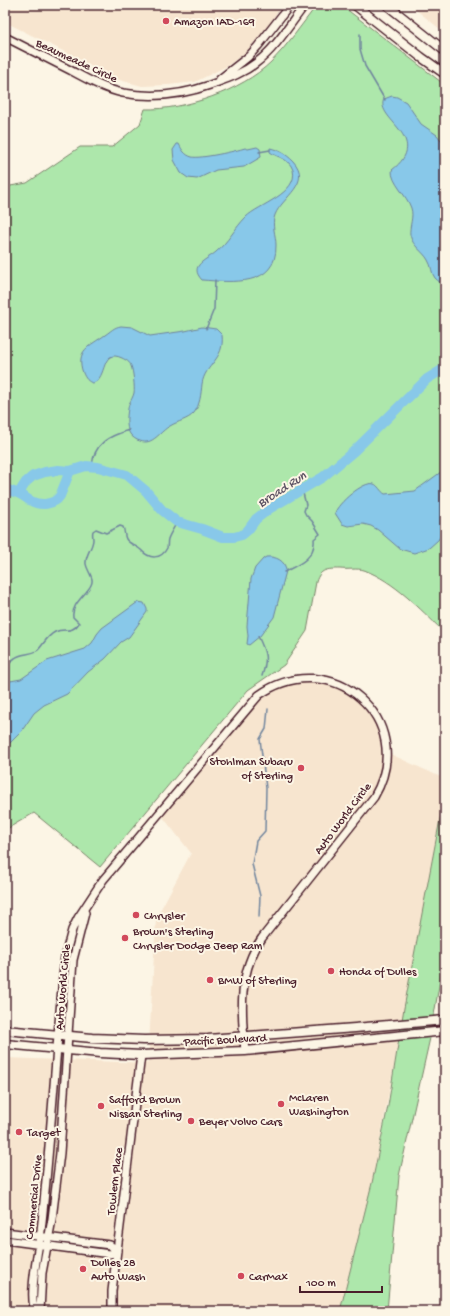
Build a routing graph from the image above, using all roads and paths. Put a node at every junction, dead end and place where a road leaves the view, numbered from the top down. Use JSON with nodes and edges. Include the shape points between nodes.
{"nodes":[{"id":1,"x":290,"y":5,"type":"edge"},
{"id":2,"x":305,"y":5,"type":"edge"},
{"id":3,"x":355,"y":5,"type":"edge"},
{"id":4,"x":387,"y":5,"type":"edge"},
{"id":5,"x":5,"y":37,"type":"edge"},
{"id":6,"x":445,"y":51,"type":"edge"},
{"id":7,"x":445,"y":74,"type":"edge"},
{"id":8,"x":211,"y":84,"type":"junction"},
{"id":9,"x":87,"y":904,"type":"junction"},
{"id":10,"x":443,"y":1020,"type":"edge"},
{"id":11,"x":5,"y":1030,"type":"edge"},
{"id":12,"x":442,"y":1032,"type":"edge"},
{"id":13,"x":58,"y":1036,"type":"junction"},
{"id":14,"x":68,"y":1036,"type":"junction"},
{"id":15,"x":244,"y":1037,"type":"junction"},
{"id":16,"x":5,"y":1044,"type":"edge"},
{"id":17,"x":57,"y":1049,"type":"junction"},
{"id":18,"x":68,"y":1050,"type":"junction"},
{"id":19,"x":246,"y":1051,"type":"junction"},
{"id":20,"x":141,"y":1055,"type":"junction"},
{"id":21,"x":5,"y":1232,"type":"edge"},
{"id":22,"x":40,"y":1236,"type":"junction"},
{"id":23,"x":49,"y":1237,"type":"junction"},
{"id":24,"x":5,"y":1240,"type":"edge"},
{"id":25,"x":39,"y":1245,"type":"junction"},
{"id":26,"x":47,"y":1246,"type":"junction"},
{"id":27,"x":116,"y":1251,"type":"junction"},
{"id":28,"x":36,"y":1311,"type":"edge"},
{"id":29,"x":40,"y":1311,"type":"edge"},
{"id":30,"x":112,"y":1311,"type":"edge"}],
"edges":[{"from":1,"to":8,"type":"street","name":"Beaumeade Circle","via":[[248,57]]},
{"from":2,"to":8,"type":"street","name":"Beaumeade Circle","via":[[270,50],[256,63],[235,76]]},
{"from":3,"to":7,"type":"main road"},
{"from":4,"to":6,"type":"main road"},
{"from":5,"to":8,"type":"street","name":"Beaumeade Circle","via":[[93,82],[123,93],[173,95]]},
{"from":9,"to":13,"type":"street","name":"Auto World Circle","via":[[69,941]]},
{"from":9,"to":14,"type":"street","name":"Auto World Circle","via":[[73,960]]},
{"from":9,"to":15,"type":"street","name":"Auto World Circle","via":[[121,858],[259,695],[278,684],[294,679],[311,678],[334,682],[358,696],[370,708],[383,734],[386,762],[382,780],[374,797],[252,954],[242,994]]},
{"from":10,"to":15,"type":"main road","name":"Pacific Boulevard"},
{"from":11,"to":13,"type":"main road","name":"Pacific Boulevard"},
{"from":12,"to":19,"type":"main road","name":"Pacific Boulevard"},
{"from":13,"to":14,"type":"main road","name":"Pacific Boulevard"},
{"from":13,"to":17,"type":"street","name":"Commercial Drive"},
{"from":14,"to":15,"type":"main road","name":"Pacific Boulevard","via":[[144,1040]]},
{"from":14,"to":18,"type":"street","name":"Auto World Circle"},
{"from":15,"to":19,"type":"street","name":"Auto World Circle"},
{"from":16,"to":17,"type":"main road","name":"Pacific Boulevard"},
{"from":17,"to":18,"type":"main road","name":"Pacific Boulevard"},
{"from":17,"to":22,"type":"street","name":"Commercial Drive"},
{"from":18,"to":20,"type":"main road","name":"Pacific Boulevard"},
{"from":18,"to":23,"type":"street","name":"Commercial Drive"},
{"from":19,"to":20,"type":"main road","name":"Pacific Boulevard"},
{"from":20,"to":27,"type":"street","name":"Towlern Place"},
{"from":21,"to":22,"type":"street"},
{"from":22,"to":23,"type":"street"},
{"from":22,"to":25,"type":"street","name":"Commercial Drive"},
{"from":23,"to":26,"type":"street","name":"Commercial Drive"},
{"from":23,"to":27,"type":"street","via":[[110,1245]]},
{"from":24,"to":25,"type":"street"},
{"from":25,"to":26,"type":"street"},
{"from":25,"to":28,"type":"street","name":"Commercial Drive","via":[[32,1298]]},
{"from":26,"to":27,"type":"street","via":[[110,1254]]},
{"from":26,"to":29,"type":"street","name":"Commercial Drive","via":[[42,1273]]},
{"from":27,"to":30,"type":"street","name":"Towlern Place"}]}
